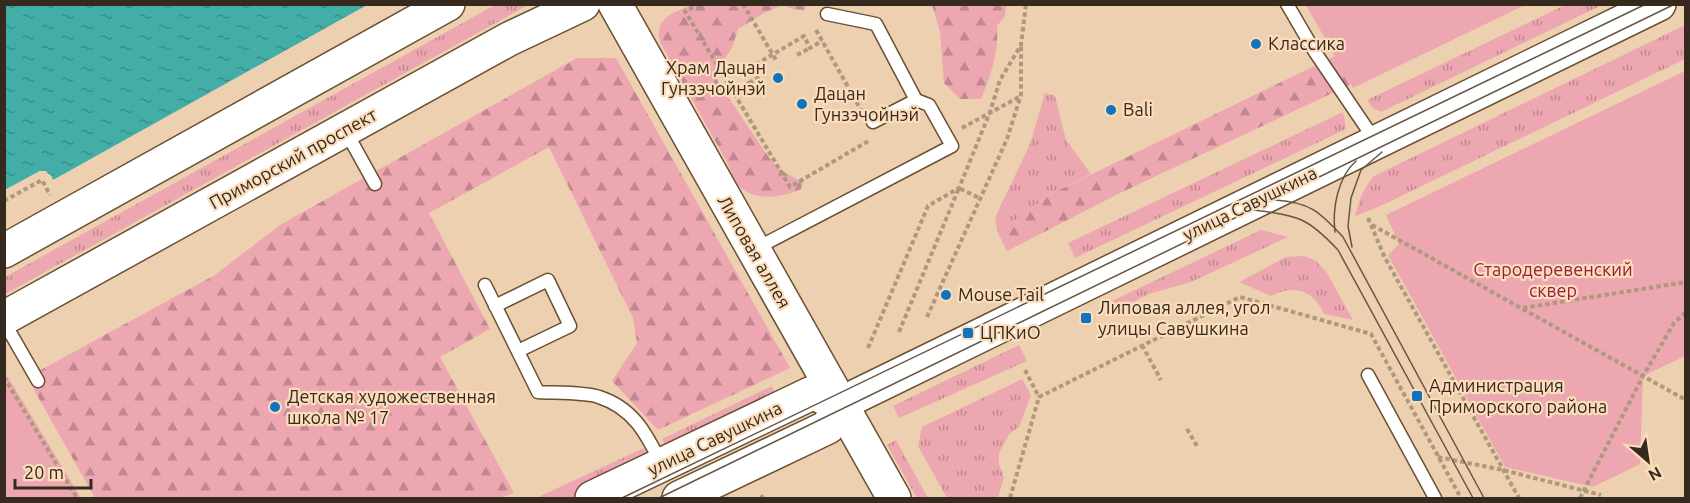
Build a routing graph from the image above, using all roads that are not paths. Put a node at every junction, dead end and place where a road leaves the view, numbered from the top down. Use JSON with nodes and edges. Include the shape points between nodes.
{"nodes":[{"id":1,"x":448,"y":4,"type":"edge"},
{"id":2,"x":583,"y":4,"type":"edge"},
{"id":3,"x":615,"y":4,"type":"edge"},
{"id":4,"x":1287,"y":4,"type":"edge"},
{"id":5,"x":1659,"y":4,"type":"edge"},
{"id":6,"x":827,"y":14,"type":"dead end"},
{"id":7,"x":916,"y":100,"type":"junction"},
{"id":8,"x":869,"y":119,"type":"road end"},
{"id":9,"x":345,"y":130,"type":"junction"},
{"id":10,"x":1377,"y":142,"type":"junction"},
{"id":11,"x":375,"y":184,"type":"dead end"},
{"id":12,"x":4,"y":250,"type":"edge"},
{"id":13,"x":753,"y":250,"type":"junction"},
{"id":14,"x":485,"y":285,"type":"dead end"},
{"id":15,"x":495,"y":306,"type":"junction"},
{"id":16,"x":4,"y":320,"type":"edge"},
{"id":17,"x":518,"y":351,"type":"junction"},
{"id":18,"x":1368,"y":375,"type":"dead end"},
{"id":19,"x":39,"y":381,"type":"dead end"},
{"id":20,"x":840,"y":404,"type":"junction"},
{"id":21,"x":662,"y":465,"type":"junction"},
{"id":22,"x":592,"y":498,"type":"edge"},
{"id":23,"x":679,"y":498,"type":"edge"},
{"id":24,"x":894,"y":498,"type":"edge"},
{"id":25,"x":1435,"y":498,"type":"edge"}],
"edges":[{"from":1,"to":12,"type":"main road"},
{"from":2,"to":9,"type":"main road","name":"Приморский проспект","via":[[509,39]]},
{"from":3,"to":13,"type":"main road","name":"Липовая аллея"},
{"from":4,"to":10,"type":"lane"},
{"from":5,"to":10,"type":"main road","name":"улица Савушкина"},
{"from":6,"to":7,"type":"lane","via":[[876,24]]},
{"from":7,"to":8,"type":"lane"},
{"from":7,"to":13,"type":"lane","via":[[929,105],[952,146]]},
{"from":9,"to":11,"type":"lane"},
{"from":9,"to":16,"type":"main road","name":"Приморский проспект"},
{"from":10,"to":20,"type":"main road","name":"улица Савушкина"},
{"from":13,"to":20,"type":"main road","name":"Липовая аллея"},
{"from":14,"to":15,"type":"lane"},
{"from":15,"to":17,"type":"lane"},
{"from":15,"to":17,"type":"lane","via":[[548,280],[570,326]]},
{"from":16,"to":19,"type":"lane"},
{"from":17,"to":21,"type":"lane","via":[[538,392],[598,396],[629,412],[647,435]]},
{"from":18,"to":25,"type":"lane"},
{"from":20,"to":21,"type":"main road","name":"улица Савушкина","via":[[812,393]]},
{"from":20,"to":23,"type":"main road","name":"улица Савушкина","via":[[828,427]]},
{"from":20,"to":24,"type":"main road","name":"Липовая аллея"},
{"from":21,"to":22,"type":"main road","name":"улица Савушкина"}]}
